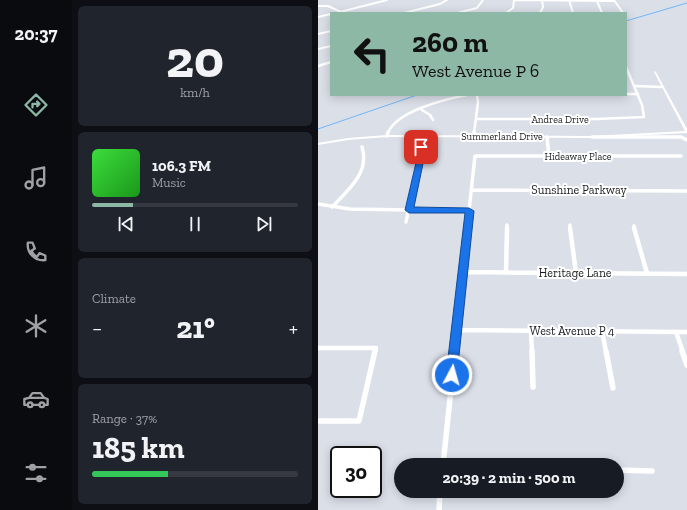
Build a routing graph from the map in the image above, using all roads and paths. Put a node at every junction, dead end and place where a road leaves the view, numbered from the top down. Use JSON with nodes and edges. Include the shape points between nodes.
{"nodes":[{"id":1,"x":386,"y":0,"type":"edge"},
{"id":2,"x":447,"y":0,"type":"edge"},
{"id":3,"x":483,"y":0,"type":"edge"},
{"id":4,"x":514,"y":0,"type":"edge"},
{"id":5,"x":542,"y":0,"type":"edge"},
{"id":6,"x":569,"y":0,"type":"edge"},
{"id":7,"x":614,"y":0,"type":"edge"},
{"id":8,"x":597,"y":1,"type":"edge"},
{"id":9,"x":318,"y":6,"type":"edge"},
{"id":10,"x":341,"y":12,"type":"joint"},
{"id":11,"x":408,"y":12,"type":"edge"},
{"id":12,"x":461,"y":12,"type":"edge"},
{"id":13,"x":508,"y":12,"type":"edge"},
{"id":14,"x":540,"y":12,"type":"edge"},
{"id":15,"x":573,"y":12,"type":"edge"},
{"id":16,"x":602,"y":12,"type":"edge"},
{"id":17,"x":622,"y":12,"type":"edge"},
{"id":18,"x":330,"y":14,"type":"edge"},
{"id":19,"x":318,"y":17,"type":"edge"},
{"id":20,"x":330,"y":31,"type":"edge"},
{"id":21,"x":318,"y":34,"type":"edge"},
{"id":22,"x":330,"y":46,"type":"edge"},
{"id":23,"x":318,"y":49,"type":"edge"},
{"id":24,"x":330,"y":62,"type":"edge"},
{"id":25,"x":318,"y":66,"type":"edge"},
{"id":26,"x":655,"y":72,"type":"dead end"},
{"id":27,"x":628,"y":74,"type":"edge"},
{"id":28,"x":635,"y":86,"type":"junction"},
{"id":29,"x":662,"y":87,"type":"junction"},
{"id":30,"x":627,"y":94,"type":"edge"},
{"id":31,"x":638,"y":94,"type":"junction"},
{"id":32,"x":464,"y":96,"type":"edge"},
{"id":33,"x":477,"y":96,"type":"edge"},
{"id":34,"x":422,"y":110,"type":"junction"},
{"id":35,"x":476,"y":119,"type":"junction"},
{"id":36,"x":434,"y":120,"type":"dead end"},
{"id":37,"x":687,"y":132,"type":"edge"},
{"id":38,"x":387,"y":136,"type":"junction"},
{"id":39,"x":474,"y":136,"type":"junction"},
{"id":40,"x":547,"y":136,"type":"junction"},
{"id":41,"x":586,"y":137,"type":"junction"},
{"id":42,"x":687,"y":140,"type":"edge"},
{"id":43,"x":318,"y":144,"type":"edge"},
{"id":44,"x":362,"y":147,"type":"dead end"},
{"id":45,"x":421,"y":147,"type":"dead end"},
{"id":46,"x":549,"y":156,"type":"junction"},
{"id":47,"x":681,"y":156,"type":"dead end"},
{"id":48,"x":471,"y":190,"type":"junction"},
{"id":49,"x":687,"y":191,"type":"edge"},
{"id":50,"x":318,"y":204,"type":"edge"},
{"id":51,"x":332,"y":207,"type":"junction"},
{"id":52,"x":409,"y":210,"type":"junction"},
{"id":53,"x":469,"y":211,"type":"junction"},
{"id":54,"x":406,"y":222,"type":"dead end"},
{"id":55,"x":507,"y":225,"type":"dead end"},
{"id":56,"x":570,"y":225,"type":"dead end"},
{"id":57,"x":634,"y":226,"type":"dead end"},
{"id":58,"x":462,"y":272,"type":"junction"},
{"id":59,"x":506,"y":272,"type":"junction"},
{"id":60,"x":576,"y":273,"type":"junction"},
{"id":61,"x":646,"y":273,"type":"junction"},
{"id":62,"x":687,"y":274,"type":"edge"},
{"id":63,"x":456,"y":330,"type":"junction"},
{"id":64,"x":531,"y":331,"type":"junction"},
{"id":65,"x":602,"y":331,"type":"junction"},
{"id":66,"x":676,"y":332,"type":"junction"},
{"id":67,"x":687,"y":332,"type":"edge"},
{"id":68,"x":318,"y":348,"type":"edge"},
{"id":69,"x":687,"y":365,"type":"edge"},
{"id":70,"x":533,"y":387,"type":"dead end"},
{"id":71,"x":613,"y":388,"type":"dead end"},
{"id":72,"x":318,"y":421,"type":"edge"},
{"id":73,"x":444,"y":458,"type":"edge"},
{"id":74,"x":624,"y":470,"type":"edge"},
{"id":75,"x":652,"y":471,"type":"dead end"},
{"id":76,"x":440,"y":498,"type":"edge"},
{"id":77,"x":439,"y":510,"type":"edge"}],
"edges":[{"from":1,"to":10,"type":"street"},
{"from":2,"to":11,"type":"street"},
{"from":3,"to":12,"type":"street","via":[[477,8]]},
{"from":4,"to":5,"type":"street"},
{"from":4,"to":13,"type":"street","via":[[514,8]]},
{"from":5,"to":6,"type":"street"},
{"from":5,"to":14,"type":"street"},
{"from":6,"to":8,"type":"street"},
{"from":6,"to":15,"type":"street"},
{"from":7,"to":8,"type":"street"},
{"from":7,"to":17,"type":"street"},
{"from":8,"to":16,"type":"street"},
{"from":9,"to":10,"type":"street","via":[[328,6]]},
{"from":18,"to":19,"type":"street"},
{"from":20,"to":21,"type":"street"},
{"from":22,"to":23,"type":"street"},
{"from":24,"to":25,"type":"street"},
{"from":26,"to":29,"type":"street"},
{"from":27,"to":28,"type":"street"},
{"from":28,"to":29,"type":"street"},
{"from":28,"to":31,"type":"street"},
{"from":29,"to":37,"type":"street"},
{"from":30,"to":31,"type":"street"},
{"from":31,"to":35,"type":"street","name":"Andrea Drive","via":[[644,117]]},
{"from":32,"to":34,"type":"street"},
{"from":33,"to":35,"type":"street"},
{"from":34,"to":36,"type":"street"},
{"from":34,"to":38,"type":"street","via":[[397,120],[389,129]]},
{"from":35,"to":39,"type":"street"},
{"from":37,"to":41,"type":"street","name":"Summerland Drive"},
{"from":38,"to":39,"type":"street","name":"Summerland Drive"},
{"from":38,"to":43,"type":"street","name":"Summerland Drive","via":[[348,138]]},
{"from":39,"to":40,"type":"street","name":"Summerland Drive"},
{"from":40,"to":41,"type":"street","name":"Summerland Drive"},
{"from":40,"to":46,"type":"street"},
{"from":41,"to":42,"type":"street","via":[[681,137]]},
{"from":44,"to":51,"type":"street","via":[[365,152],[363,170]]},
{"from":45,"to":52,"type":"street"},
{"from":46,"to":47,"type":"street","name":"Hideaway Place"},
{"from":46,"to":48,"type":"street","name":"Hideaway Place","via":[[475,156]]},
{"from":48,"to":49,"type":"street","name":"Sunshine Parkway"},
{"from":48,"to":53,"type":"street"},
{"from":50,"to":51,"type":"street"},
{"from":51,"to":52,"type":"street"},
{"from":52,"to":53,"type":"street"},
{"from":52,"to":54,"type":"street"},
{"from":53,"to":58,"type":"street"},
{"from":55,"to":59,"type":"street"},
{"from":56,"to":60,"type":"street"},
{"from":57,"to":61,"type":"street"},
{"from":58,"to":59,"type":"street","name":"Heritage Lane"},
{"from":58,"to":63,"type":"street"},
{"from":59,"to":60,"type":"street","name":"Heritage Lane"},
{"from":60,"to":61,"type":"street","name":"Heritage Lane"},
{"from":61,"to":62,"type":"street","name":"Heritage Lane"},
{"from":63,"to":64,"type":"street","name":"West Avenue P 4"},
{"from":63,"to":73,"type":"street"},
{"from":64,"to":65,"type":"street","name":"West Avenue P 4"},
{"from":64,"to":70,"type":"street"},
{"from":65,"to":66,"type":"street","name":"West Avenue P 4"},
{"from":65,"to":71,"type":"street"},
{"from":66,"to":67,"type":"street","name":"West Avenue P 4"},
{"from":66,"to":69,"type":"street"},
{"from":68,"to":72,"type":"street","via":[[376,348],[359,421]]},
{"from":74,"to":75,"type":"street"},
{"from":76,"to":77,"type":"street"}]}
